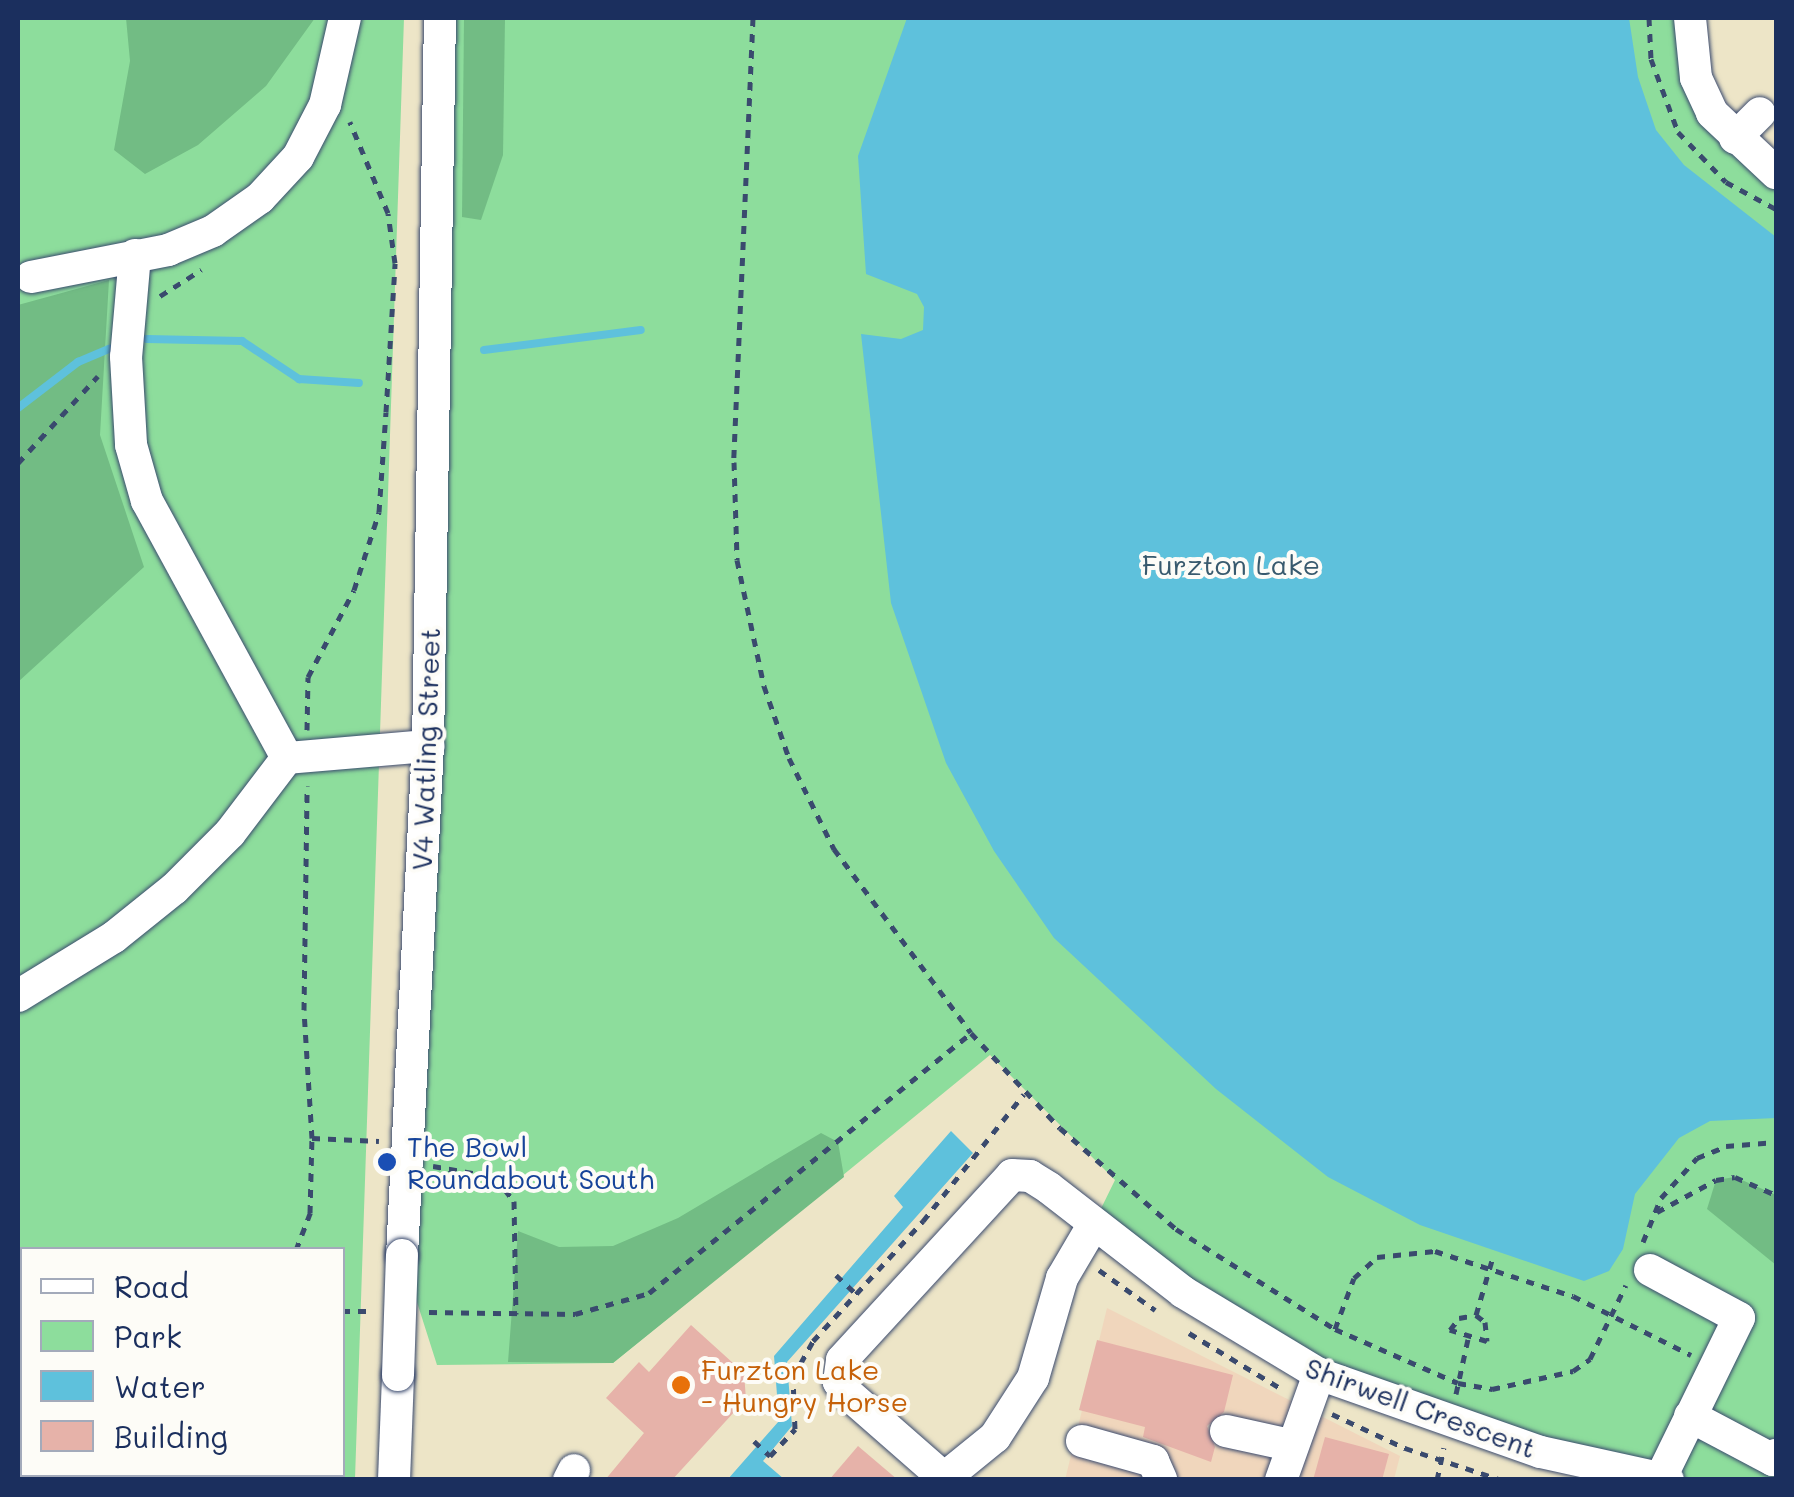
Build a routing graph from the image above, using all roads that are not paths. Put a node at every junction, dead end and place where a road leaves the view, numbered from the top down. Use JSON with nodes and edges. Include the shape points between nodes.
{"nodes":[{"id":1,"x":345,"y":18,"type":"edge"},
{"id":2,"x":440,"y":18,"type":"edge"},
{"id":3,"x":1690,"y":18,"type":"edge"},
{"id":4,"x":1760,"y":113,"type":"dead end"},
{"id":5,"x":1734,"y":138,"type":"junction"},
{"id":6,"x":1776,"y":173,"type":"edge"},
{"id":7,"x":135,"y":255,"type":"junction"},
{"id":8,"x":32,"y":277,"type":"dead end"},
{"id":9,"x":428,"y":746,"type":"junction"},
{"id":10,"x":296,"y":758,"type":"junction"},
{"id":11,"x":18,"y":996,"type":"edge"},
{"id":12,"x":1092,"y":1227,"type":"junction"},
{"id":13,"x":1640,"y":1265,"type":"road end"},
{"id":14,"x":1319,"y":1374,"type":"junction"},
{"id":15,"x":1690,"y":1416,"type":"junction"},
{"id":16,"x":1226,"y":1431,"type":"dead end"},
{"id":17,"x":1082,"y":1441,"type":"dead end"},
{"id":18,"x":1290,"y":1445,"type":"junction"},
{"id":19,"x":1776,"y":1455,"type":"edge"},
{"id":20,"x":1665,"y":1478,"type":"edge"},
{"id":21,"x":943,"y":1479,"type":"edge"},
{"id":22,"x":1162,"y":1479,"type":"edge"},
{"id":23,"x":394,"y":1480,"type":"edge"},
{"id":24,"x":1281,"y":1480,"type":"edge"}],
"edges":[{"from":1,"to":7,"type":"street","via":[[325,105],[298,157],[260,198],[212,231]]},
{"from":2,"to":9,"type":"street","name":"V4 Watling Street"},
{"from":3,"to":5,"type":"street","via":[[1696,78],[1712,114]]},
{"from":4,"to":5,"type":"street"},
{"from":5,"to":6,"type":"street"},
{"from":7,"to":8,"type":"street"},
{"from":7,"to":10,"type":"street","via":[[126,357],[131,445],[147,501]]},
{"from":9,"to":10,"type":"street"},
{"from":9,"to":23,"type":"street","name":"V4 Watling Street","bridge":true},
{"from":10,"to":11,"type":"street","via":[[174,889],[114,937]]},
{"from":12,"to":14,"type":"street","name":"Shirwell Crescent","via":[[1254,1340]]},
{"from":12,"to":21,"type":"street","via":[[1058,1289],[1033,1378],[995,1438]]},
{"from":12,"to":21,"type":"street","name":"Shirwell Crescent","via":[[1049,1188],[1030,1176],[1012,1175],[842,1360],[839,1382],[848,1393]]},
{"from":13,"to":15,"type":"street","via":[[1739,1318]]},
{"from":14,"to":18,"type":"street"},
{"from":14,"to":20,"type":"street","name":"Shirwell Crescent","via":[[1541,1452]]},
{"from":15,"to":19,"type":"street","via":[[1773,1460]]},
{"from":15,"to":20,"type":"street"},
{"from":16,"to":18,"type":"street"},
{"from":17,"to":22,"type":"street","via":[[1153,1462]]},
{"from":18,"to":24,"type":"street"}]}
